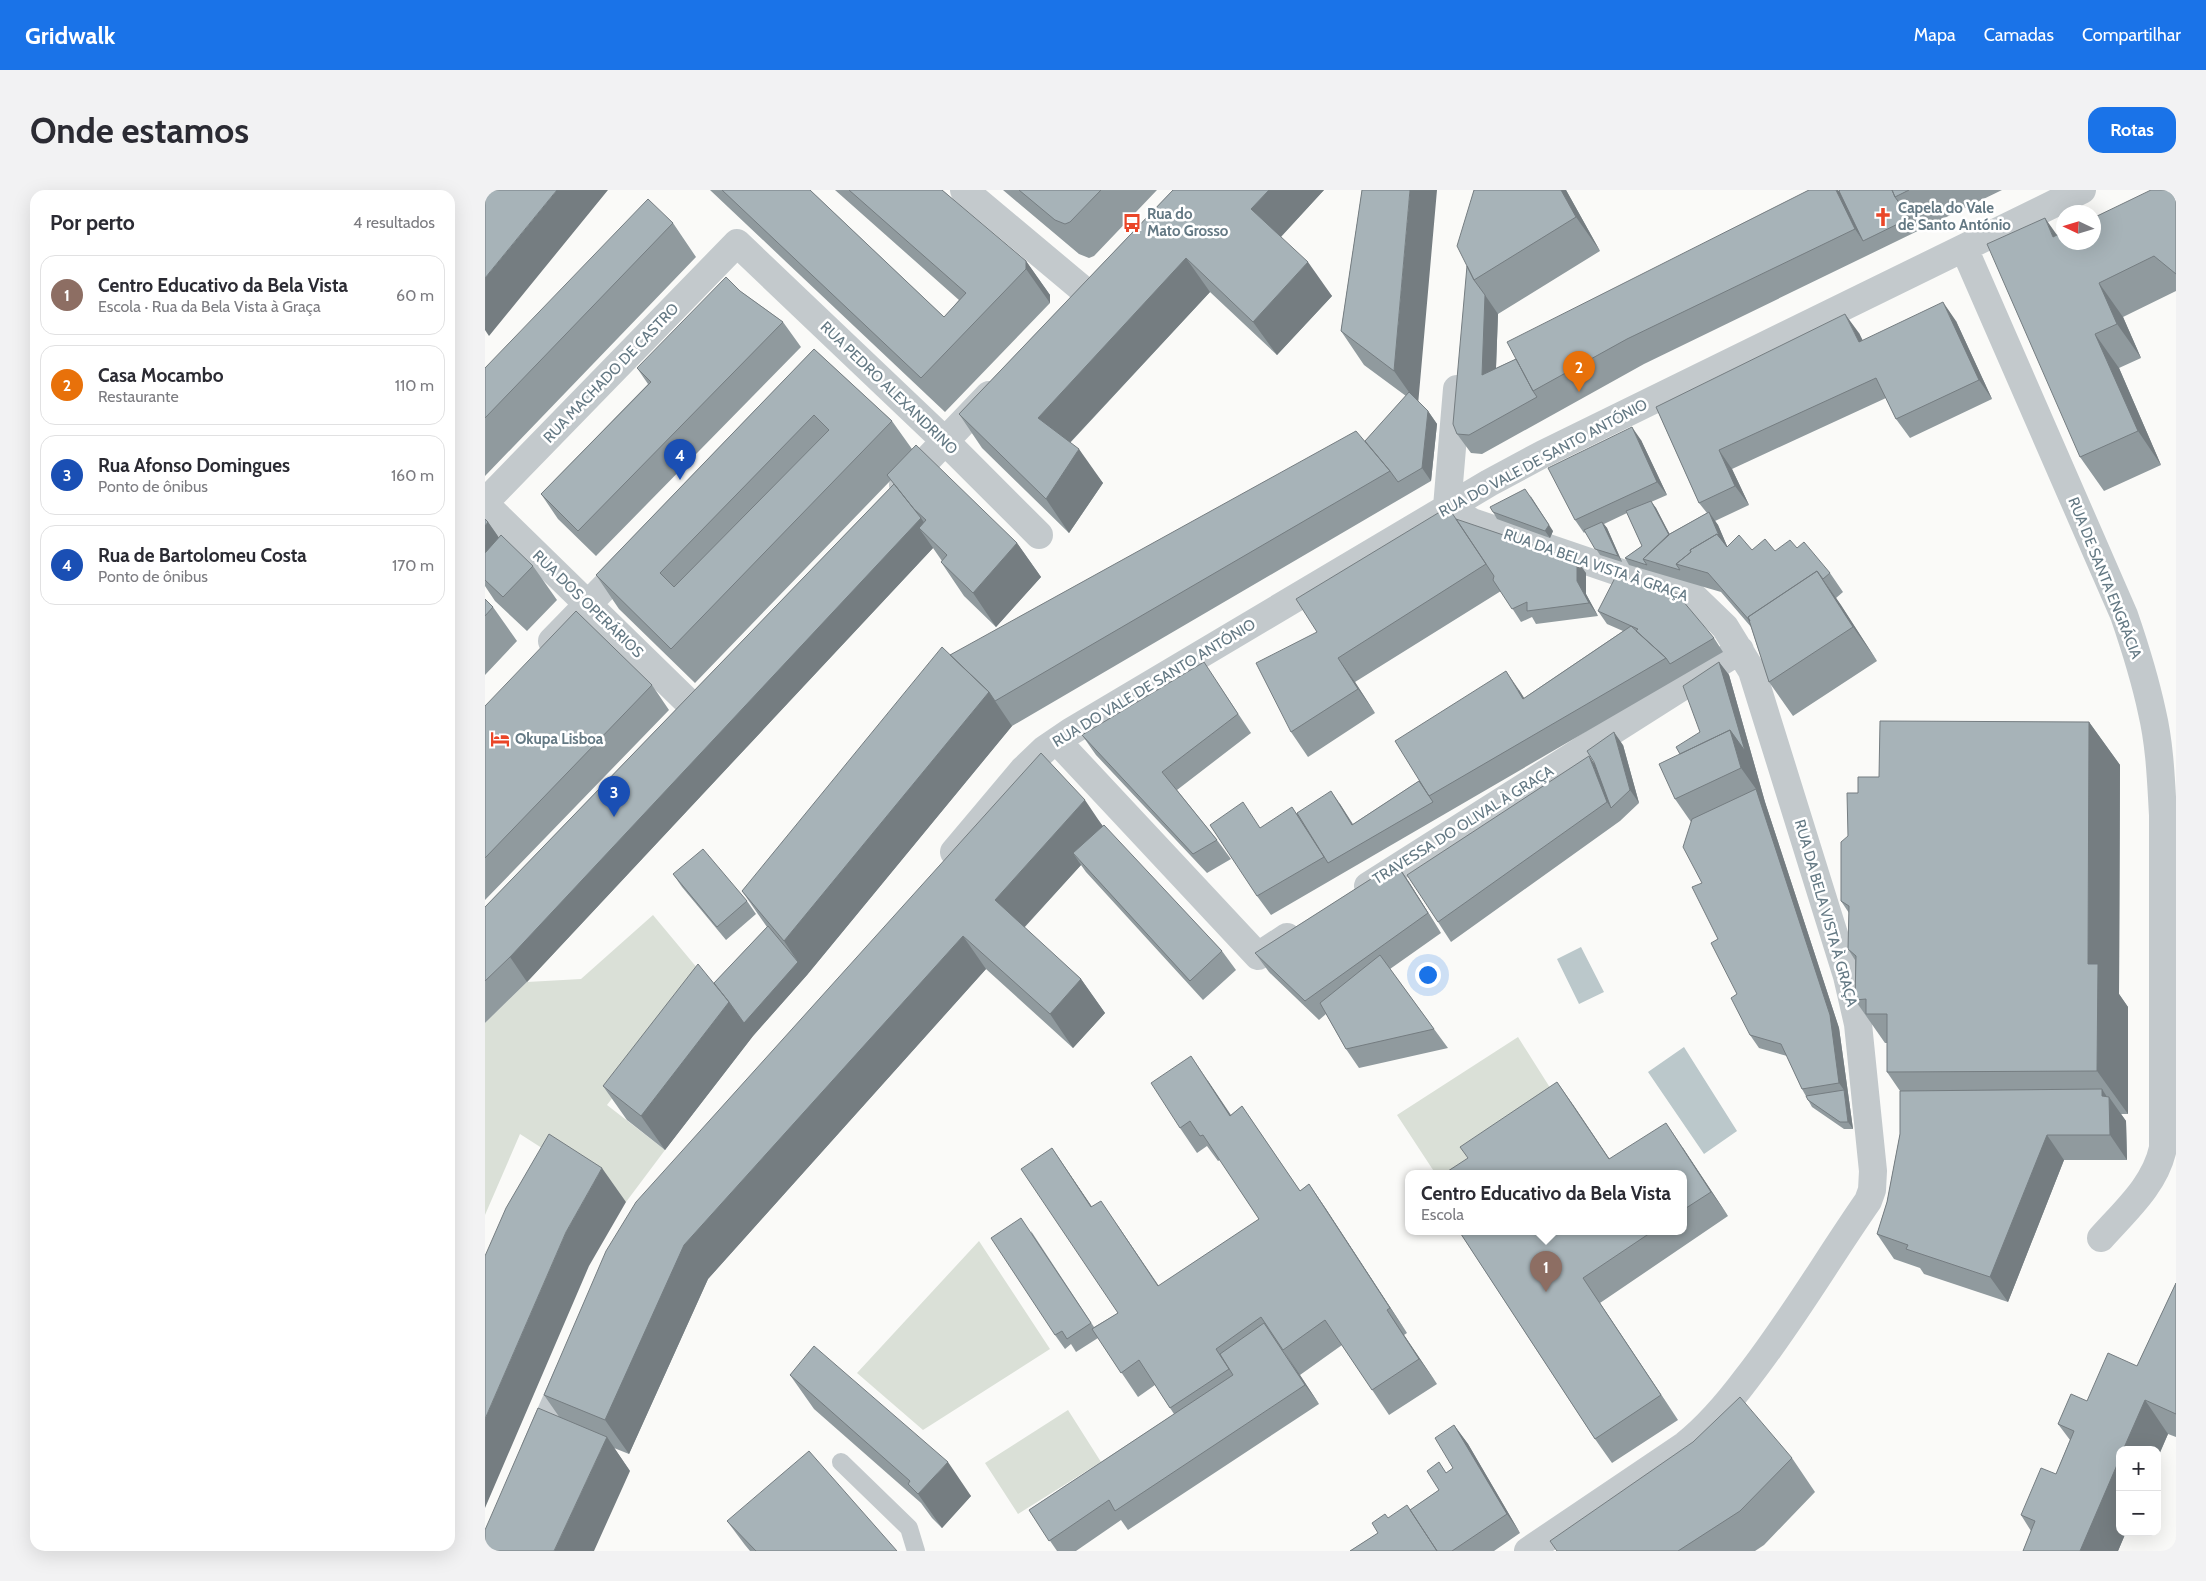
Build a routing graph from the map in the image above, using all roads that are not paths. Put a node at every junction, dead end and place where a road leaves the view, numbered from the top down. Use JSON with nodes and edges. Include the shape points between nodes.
{"nodes":[{"id":1,"x":964,"y":190,"type":"edge"},
{"id":2,"x":2082,"y":190,"type":"edge"},
{"id":3,"x":737,"y":243,"type":"joint"},
{"id":4,"x":1964,"y":248,"type":"junction"},
{"id":5,"x":1106,"y":273,"type":"edge"},
{"id":6,"x":1087,"y":293,"type":"junction"},
{"id":7,"x":1068,"y":313,"type":"edge"},
{"id":8,"x":1459,"y":364,"type":"edge"},
{"id":9,"x":1007,"y":376,"type":"edge"},
{"id":10,"x":945,"y":441,"type":"junction"},
{"id":11,"x":485,"y":503,"type":"edge"},
{"id":12,"x":884,"y":504,"type":"edge"},
{"id":13,"x":1447,"y":507,"type":"junction"},
{"id":14,"x":1039,"y":535,"type":"edge"},
{"id":15,"x":648,"y":542,"type":"edge"},
{"id":16,"x":587,"y":604,"type":"junction"},
{"id":17,"x":1740,"y":650,"type":"junction"},
{"id":18,"x":536,"y":659,"type":"edge"},
{"id":19,"x":672,"y":724,"type":"edge"},
{"id":20,"x":1057,"y":741,"type":"junction"},
{"id":21,"x":939,"y":869,"type":"edge"},
{"id":22,"x":1349,"y":898,"type":"edge"},
{"id":23,"x":1308,"y":924,"type":"edge"},
{"id":24,"x":2101,"y":1238,"type":"dead end"},
{"id":25,"x":580,"y":1347,"type":"edge"},
{"id":26,"x":841,"y":1462,"type":"edge"},
{"id":27,"x":526,"y":1471,"type":"edge"},
{"id":28,"x":916,"y":1551,"type":"edge"},
{"id":29,"x":1527,"y":1551,"type":"edge"}],
"edges":[{"from":1,"to":6,"type":"street"},
{"from":2,"to":4,"type":"street","name":"RUA DO VALE DE SANTO ANTÓNIO"},
{"from":3,"to":10,"type":"street","name":"RUA PEDRO ALEXANDRINO","via":[[834,352]]},
{"from":3,"to":11,"type":"street","name":"RUA MACHADO DE CASTRO"},
{"from":4,"to":13,"type":"street","name":"RUA DO VALE DE SANTO ANTÓNIO","via":[[1543,454]]},
{"from":4,"to":24,"type":"street","name":"RUA DE SANTA ENGRÁCIA","via":[[2124,616],[2151,705],[2160,764],[2163,815],[2163,1148],[2149,1184]]},
{"from":5,"to":6,"type":"street"},
{"from":6,"to":7,"type":"street"},
{"from":8,"to":13,"type":"street"},
{"from":9,"to":10,"type":"street"},
{"from":10,"to":12,"type":"street"},
{"from":10,"to":14,"type":"street","name":"RUA PEDRO ALEXANDRINO"},
{"from":11,"to":16,"type":"street","name":"RUA DOS OPERÁRIOS"},
{"from":13,"to":17,"type":"street","name":"RUA DA BELA VISTA À GRAÇA","via":[[1472,522],[1695,598],[1725,627]]},
{"from":13,"to":20,"type":"street","name":"RUA DO VALE DE SANTO ANTÓNIO"},
{"from":15,"to":16,"type":"street"},
{"from":16,"to":18,"type":"street"},
{"from":16,"to":19,"type":"street","name":"RUA DOS OPERÁRIOS","via":[[698,698]]},
{"from":17,"to":22,"type":"street","name":"TRAVESSA DO OLIVAL À GRAÇA"},
{"from":17,"to":29,"type":"street","name":"RUA DA BELA VISTA À GRAÇA","via":[[1752,671],[1847,976],[1858,1024],[1873,1171],[1872,1190],[1868,1201],[1763,1358],[1700,1434]]},
{"from":20,"to":21,"type":"street","name":"RUA DO VALE DE SANTO ANTÓNIO","via":[[1023,770]]},
{"from":20,"to":23,"type":"street","via":[[1258,956]]},
{"from":25,"to":27,"type":"street"},
{"from":26,"to":28,"type":"lane","via":[[909,1528]]}]}
